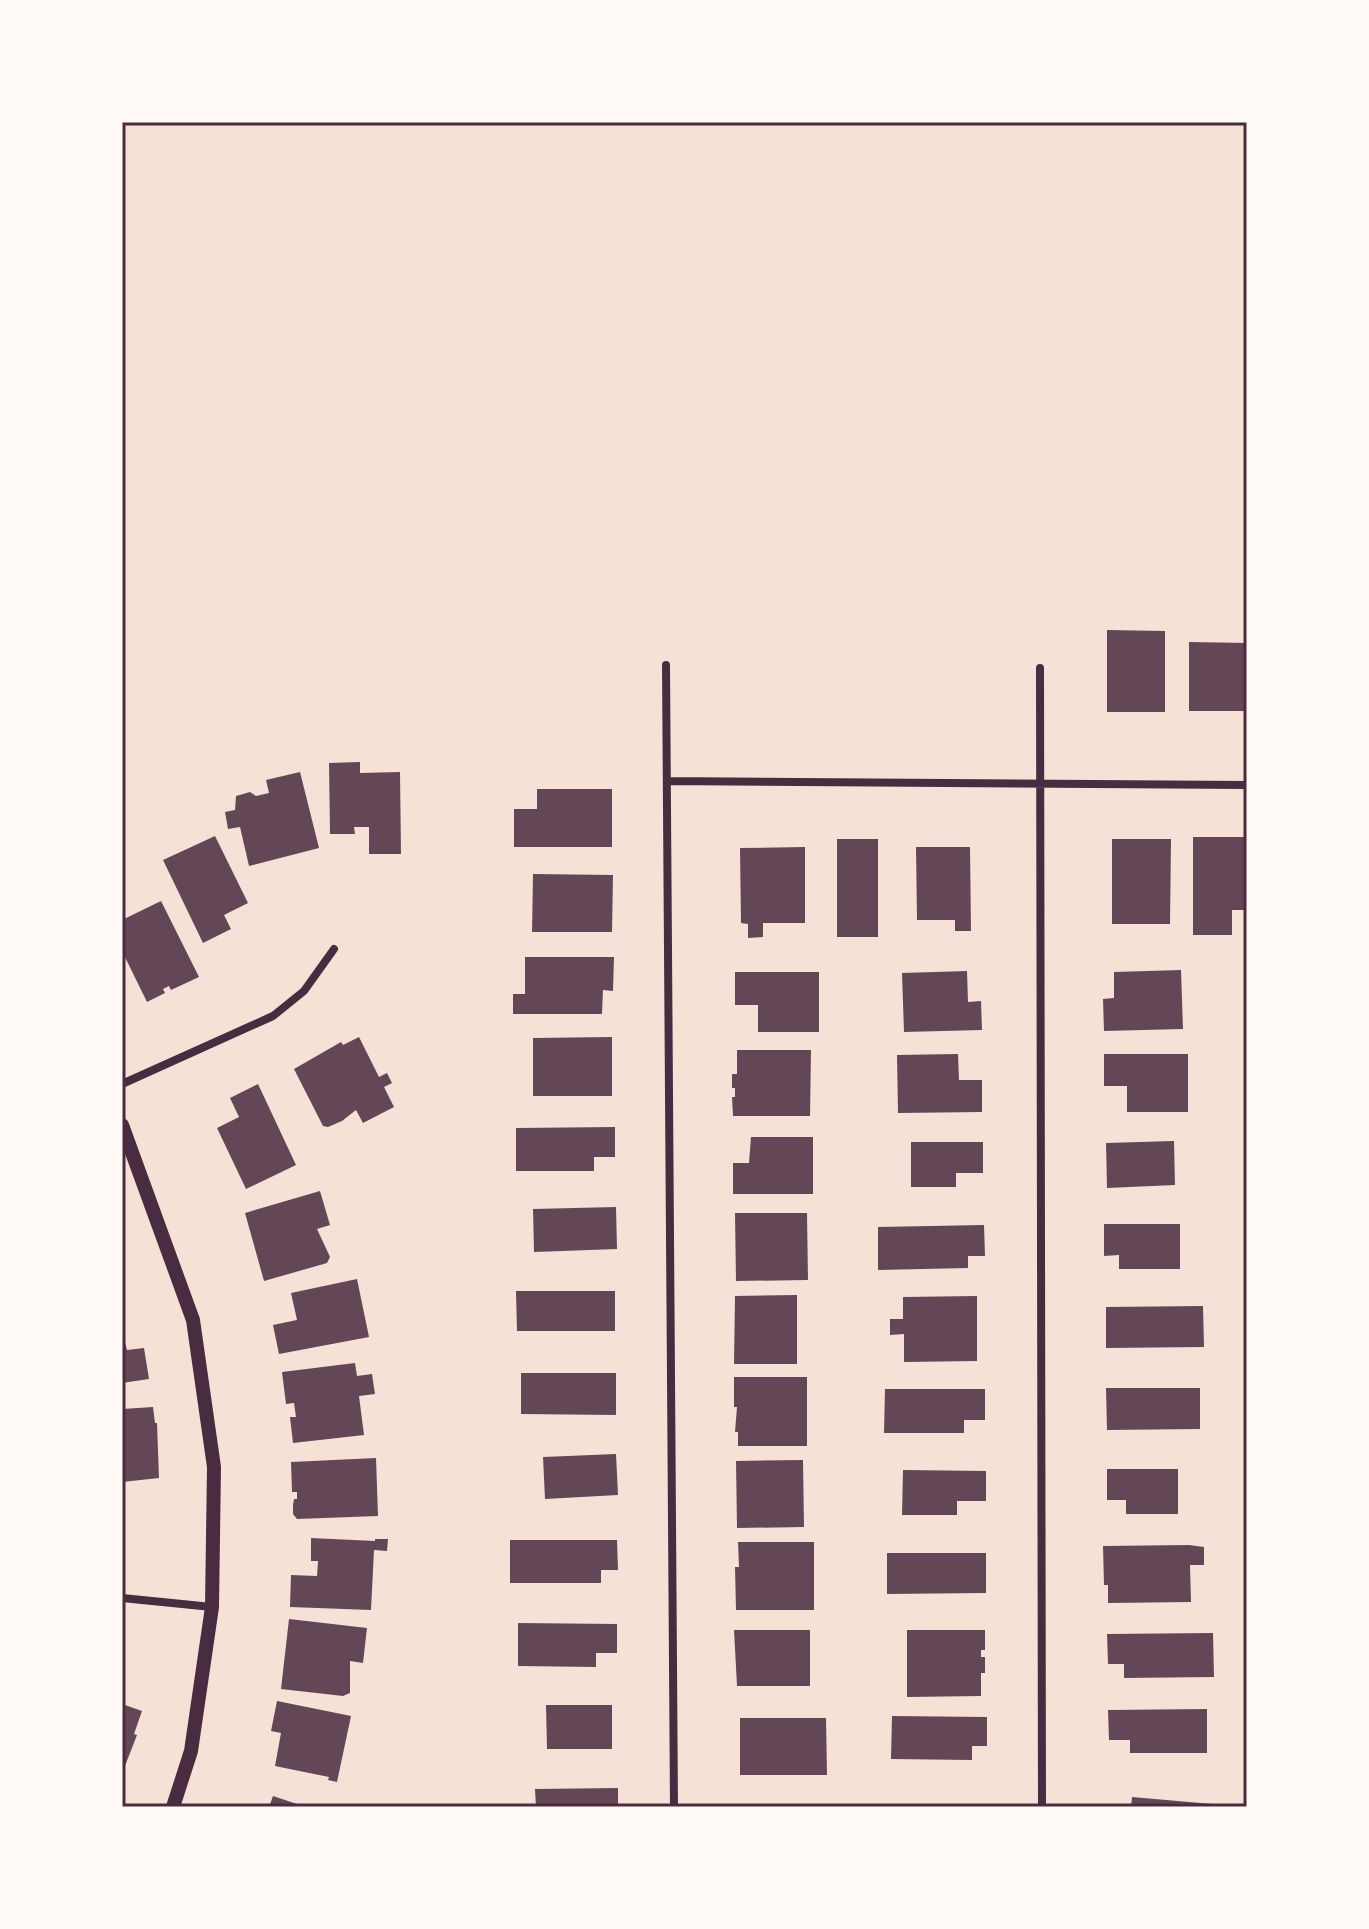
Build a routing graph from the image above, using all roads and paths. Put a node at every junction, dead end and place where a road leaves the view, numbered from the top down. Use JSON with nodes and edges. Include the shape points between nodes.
{"nodes":[{"id":1,"x":666,"y":665,"type":"dead end"},
{"id":2,"x":1040,"y":668,"type":"dead end"},
{"id":3,"x":667,"y":781,"type":"junction"},
{"id":4,"x":1041,"y":782,"type":"junction"},
{"id":5,"x":1247,"y":785,"type":"edge"},
{"id":6,"x":334,"y":949,"type":"dead end"},
{"id":7,"x":122,"y":1084,"type":"edge"},
{"id":8,"x":122,"y":1125,"type":"edge"},
{"id":9,"x":122,"y":1598,"type":"edge"},
{"id":10,"x":212,"y":1607,"type":"junction"},
{"id":11,"x":173,"y":1807,"type":"edge"},
{"id":12,"x":674,"y":1807,"type":"edge"},
{"id":13,"x":1042,"y":1807,"type":"edge"}],
"edges":[{"from":1,"to":3,"type":"street"},
{"from":2,"to":4,"type":"street"},
{"from":3,"to":4,"type":"street"},
{"from":3,"to":12,"type":"street"},
{"from":4,"to":5,"type":"street"},
{"from":4,"to":13,"type":"street"},
{"from":6,"to":7,"type":"street","via":[[304,991],[273,1016]]},
{"from":8,"to":10,"type":"street","via":[[193,1320],[214,1467]]},
{"from":9,"to":10,"type":"street"},
{"from":10,"to":11,"type":"street","via":[[191,1751]]}]}
